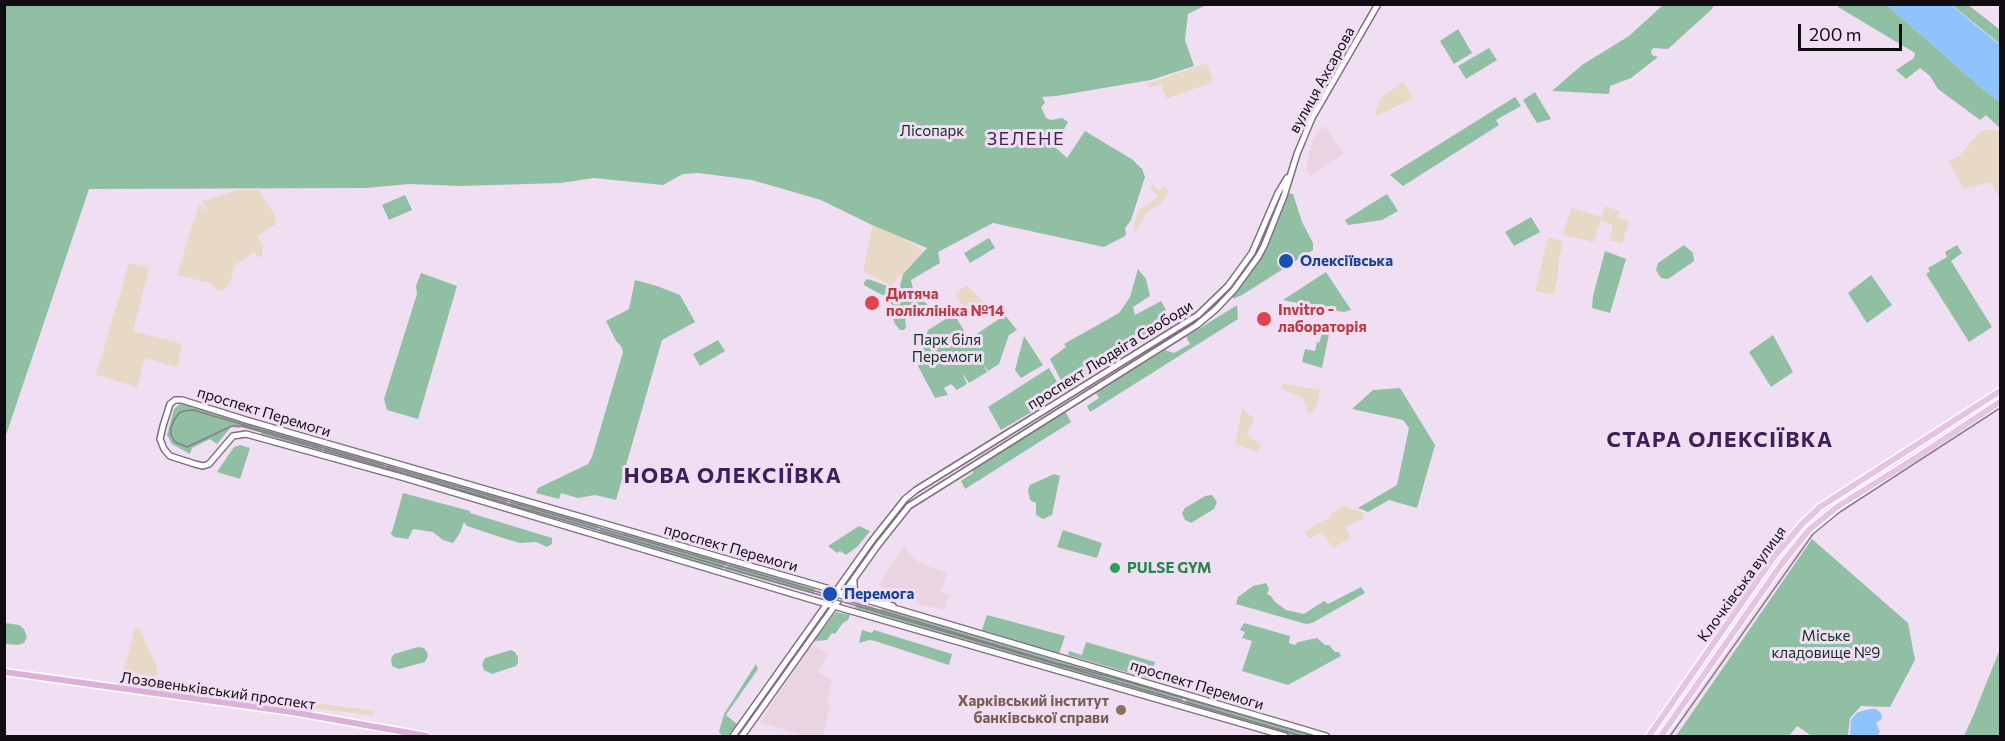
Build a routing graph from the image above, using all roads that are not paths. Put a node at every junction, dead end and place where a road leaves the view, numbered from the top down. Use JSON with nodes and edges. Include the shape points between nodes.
{"nodes":[{"id":1,"x":1378,"y":4,"type":"edge"},
{"id":2,"x":1293,"y":168,"type":"junction"},
{"id":3,"x":2001,"y":391,"type":"edge"},
{"id":4,"x":2001,"y":402,"type":"edge"},
{"id":5,"x":510,"y":496,"type":"junction"},
{"id":6,"x":507,"y":508,"type":"junction"},
{"id":7,"x":855,"y":578,"type":"junction"},
{"id":8,"x":777,"y":588,"type":"junction"},
{"id":9,"x":836,"y":591,"type":"junction"},
{"id":10,"x":844,"y":594,"type":"junction"},
{"id":11,"x":827,"y":604,"type":"junction"},
{"id":12,"x":836,"y":606,"type":"junction"},
{"id":13,"x":902,"y":611,"type":"junction"},
{"id":14,"x":810,"y":628,"type":"junction"},
{"id":15,"x":4,"y":672,"type":"edge"},
{"id":16,"x":427,"y":736,"type":"edge"},
{"id":17,"x":733,"y":736,"type":"edge"},
{"id":18,"x":742,"y":736,"type":"edge"},
{"id":19,"x":1285,"y":736,"type":"edge"},
{"id":20,"x":1326,"y":736,"type":"edge"},
{"id":21,"x":1649,"y":736,"type":"edge"},
{"id":22,"x":1661,"y":736,"type":"edge"}],
"edges":[{"from":1,"to":2,"type":"main road","name":"вулиця Ахсарова","via":[[1312,118]]},
{"from":2,"to":7,"type":"main road","name":"проспект Людвіга Свободи","via":[[1258,257],[1216,309],[1191,329],[909,506]]},
{"from":2,"to":9,"type":"main road","name":"проспект Людвіга Свободи","via":[[1252,253],[1212,302],[1181,327],[907,496]]},
{"from":3,"to":21,"type":"main road","name":"Клочківська вулиця","via":[[1808,517],[1773,558]]},
{"from":4,"to":22,"type":"main road","name":"Клочківська вулиця","via":[[1815,524],[1783,562]]},
{"from":5,"to":6,"type":"main road"},
{"from":5,"to":6,"type":"main road","name":"проспект Перемоги","via":[[182,400],[170,404],[160,436],[167,453],[198,465],[209,464],[233,436],[243,434]]},
{"from":5,"to":9,"type":"main road","name":"проспект Перемоги"},
{"from":6,"to":8,"type":"main road","name":"проспект Перемоги"},
{"from":7,"to":10,"type":"main road","name":"проспект Людвіга Свободи"},
{"from":7,"to":13,"type":"main road","via":[[858,593]]},
{"from":8,"to":11,"type":"main road","name":"проспект Перемоги"},
{"from":8,"to":14,"type":"main road","via":[[814,603],[817,612]]},
{"from":9,"to":10,"type":"main road","name":"проспект Перемоги"},
{"from":9,"to":11,"type":"main road","name":"проспект Людвіга Свободи"},
{"from":10,"to":12,"type":"main road","name":"проспект Людвіга Свободи"},
{"from":10,"to":13,"type":"main road","name":"проспект Перемоги"},
{"from":11,"to":12,"type":"main road","name":"проспект Перемоги"},
{"from":11,"to":14,"type":"main road","name":"проспект Людвіга Свободи"},
{"from":12,"to":18,"type":"main road","name":"проспект Людвіга Свободи"},
{"from":12,"to":19,"type":"main road","name":"проспект Перемоги"},
{"from":13,"to":20,"type":"main road","name":"проспект Перемоги"},
{"from":14,"to":17,"type":"main road","name":"проспект Людвіга Свободи"},
{"from":15,"to":16,"type":"highway","name":"Лозовеньківський проспект","via":[[292,712]]}]}
